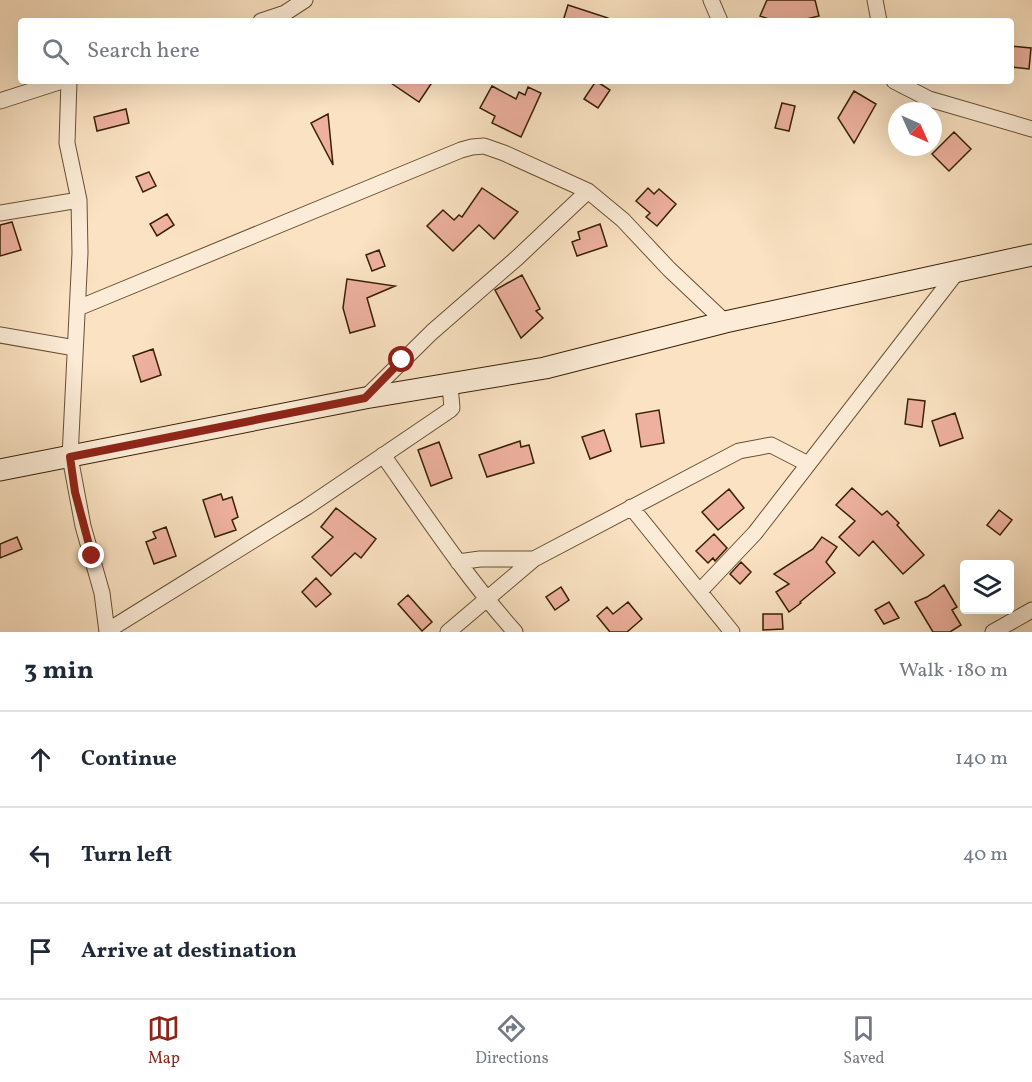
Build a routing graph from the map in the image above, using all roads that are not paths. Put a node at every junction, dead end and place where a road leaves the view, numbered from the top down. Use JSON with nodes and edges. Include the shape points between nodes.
{"nodes":[{"id":1,"x":305,"y":0,"type":"edge"},
{"id":2,"x":711,"y":0,"type":"edge"},
{"id":3,"x":875,"y":0,"type":"edge"},
{"id":4,"x":269,"y":18,"type":"edge"},
{"id":5,"x":719,"y":18,"type":"edge"},
{"id":6,"x":878,"y":18,"type":"edge"},
{"id":7,"x":53,"y":84,"type":"edge"},
{"id":8,"x":69,"y":84,"type":"edge"},
{"id":9,"x":900,"y":84,"type":"edge"},
{"id":10,"x":0,"y":101,"type":"edge"},
{"id":11,"x":1032,"y":129,"type":"edge"},
{"id":12,"x":588,"y":191,"type":"junction"},
{"id":13,"x":79,"y":200,"type":"junction"},
{"id":14,"x":0,"y":213,"type":"edge"},
{"id":15,"x":1032,"y":255,"type":"edge"},
{"id":16,"x":957,"y":272,"type":"junction"},
{"id":17,"x":78,"y":308,"type":"junction"},
{"id":18,"x":725,"y":322,"type":"junction"},
{"id":19,"x":0,"y":335,"type":"edge"},
{"id":20,"x":75,"y":348,"type":"junction"},
{"id":21,"x":450,"y":385,"type":"junction"},
{"id":22,"x":365,"y":398,"type":"junction"},
{"id":23,"x":383,"y":455,"type":"junction"},
{"id":24,"x":70,"y":457,"type":"junction"},
{"id":25,"x":807,"y":464,"type":"junction"},
{"id":26,"x":0,"y":470,"type":"edge"},
{"id":27,"x":631,"y":507,"type":"junction"},
{"id":28,"x":534,"y":559,"type":"junction"},
{"id":29,"x":458,"y":562,"type":"junction"},
{"id":30,"x":700,"y":591,"type":"junction"},
{"id":31,"x":486,"y":599,"type":"junction"},
{"id":32,"x":1032,"y":610,"type":"edge"},
{"id":33,"x":107,"y":631,"type":"edge"},
{"id":34,"x":448,"y":632,"type":"edge"},
{"id":35,"x":515,"y":632,"type":"edge"},
{"id":36,"x":732,"y":632,"type":"edge"},
{"id":37,"x":993,"y":632,"type":"edge"}],
"edges":[{"from":1,"to":4,"type":"street"},
{"from":2,"to":5,"type":"street"},
{"from":3,"to":6,"type":"street"},
{"from":7,"to":10,"type":"street"},
{"from":8,"to":13,"type":"street","via":[[67,143]]},
{"from":9,"to":11,"type":"street","via":[[928,99]]},
{"from":12,"to":17,"type":"street","via":[[504,153],[484,146],[472,147]]},
{"from":12,"to":18,"type":"street","via":[[623,220]]},
{"from":12,"to":22,"type":"street","via":[[424,339]]},
{"from":13,"to":14,"type":"street"},
{"from":13,"to":17,"type":"street"},
{"from":15,"to":16,"type":"street"},
{"from":16,"to":18,"type":"street"},
{"from":16,"to":25,"type":"street"},
{"from":17,"to":20,"type":"street"},
{"from":18,"to":21,"type":"street","via":[[545,368]]},
{"from":19,"to":20,"type":"street"},
{"from":20,"to":24,"type":"street"},
{"from":21,"to":22,"type":"street"},
{"from":21,"to":23,"type":"street","via":[[452,408]]},
{"from":22,"to":24,"type":"street"},
{"from":23,"to":29,"type":"street"},
{"from":23,"to":33,"type":"street"},
{"from":24,"to":26,"type":"street"},
{"from":24,"to":33,"type":"street","via":[[102,593]]},
{"from":25,"to":27,"type":"street","via":[[771,445],[740,451]]},
{"from":25,"to":30,"type":"street","via":[[755,532]]},
{"from":27,"to":28,"type":"street"},
{"from":27,"to":30,"type":"street"},
{"from":28,"to":29,"type":"street"},
{"from":28,"to":31,"type":"street"},
{"from":29,"to":31,"type":"street"},
{"from":30,"to":36,"type":"street"},
{"from":31,"to":34,"type":"street"},
{"from":31,"to":35,"type":"street"},
{"from":32,"to":37,"type":"street"}]}
